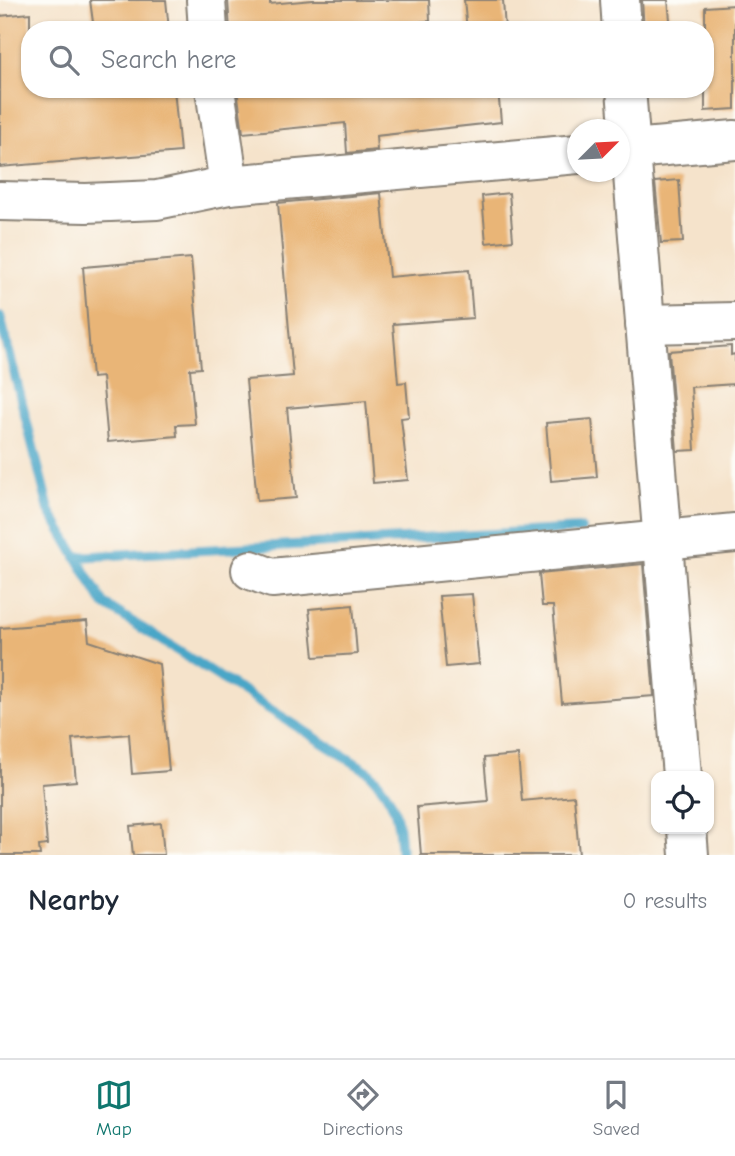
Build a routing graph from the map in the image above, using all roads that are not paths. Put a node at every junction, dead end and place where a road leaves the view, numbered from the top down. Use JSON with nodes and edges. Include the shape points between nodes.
{"nodes":[{"id":1,"x":206,"y":0,"type":"edge"},
{"id":2,"x":620,"y":0,"type":"edge"},
{"id":3,"x":207,"y":21,"type":"edge"},
{"id":4,"x":621,"y":21,"type":"edge"},
{"id":5,"x":216,"y":98,"type":"edge"},
{"id":6,"x":626,"y":98,"type":"edge"},
{"id":7,"x":626,"y":119,"type":"edge"},
{"id":8,"x":735,"y":140,"type":"edge"},
{"id":9,"x":630,"y":149,"type":"edge"},
{"id":10,"x":567,"y":154,"type":"edge"},
{"id":11,"x":629,"y":182,"type":"edge"},
{"id":12,"x":229,"y":185,"type":"junction"},
{"id":13,"x":0,"y":201,"type":"edge"},
{"id":14,"x":735,"y":322,"type":"edge"},
{"id":15,"x":645,"y":324,"type":"junction"},
{"id":16,"x":735,"y":533,"type":"edge"},
{"id":17,"x":662,"y":537,"type":"junction"},
{"id":18,"x":251,"y":570,"type":"dead end"},
{"id":19,"x":682,"y":771,"type":"edge"},
{"id":20,"x":687,"y":834,"type":"edge"},
{"id":21,"x":689,"y":855,"type":"edge"}],
"edges":[{"from":1,"to":3,"type":"street"},
{"from":2,"to":4,"type":"street"},
{"from":5,"to":12,"type":"street"},
{"from":6,"to":7,"type":"street"},
{"from":8,"to":9,"type":"street"},
{"from":10,"to":12,"type":"street"},
{"from":11,"to":15,"type":"street"},
{"from":12,"to":13,"type":"street","via":[[157,200]]},
{"from":14,"to":15,"type":"street"},
{"from":15,"to":17,"type":"street"},
{"from":16,"to":17,"type":"street"},
{"from":17,"to":18,"type":"street","via":[[272,578]]},
{"from":17,"to":19,"type":"street"},
{"from":20,"to":21,"type":"street"}]}
